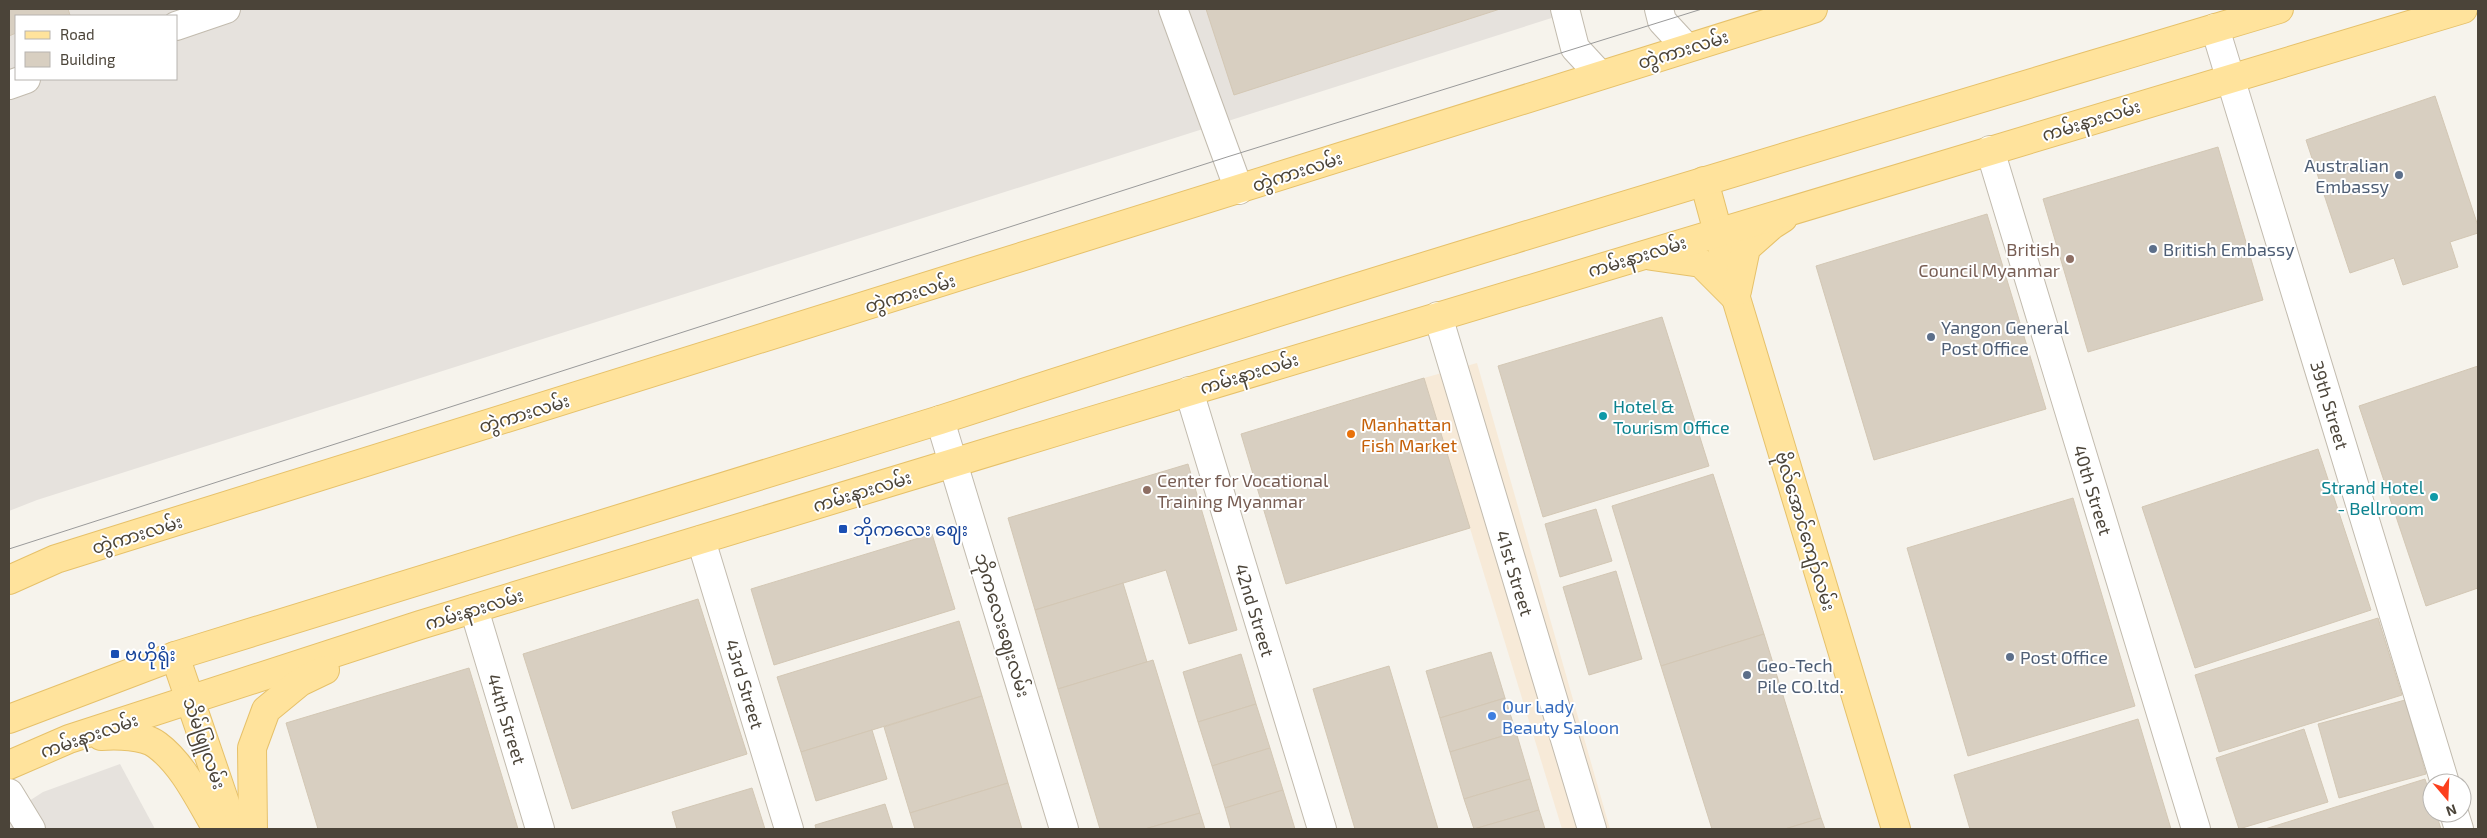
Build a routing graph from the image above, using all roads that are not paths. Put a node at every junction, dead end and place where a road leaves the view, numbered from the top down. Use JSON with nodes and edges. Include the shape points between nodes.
{"nodes":[{"id":1,"x":226,"y":9,"type":"edge"},
{"id":2,"x":1173,"y":9,"type":"edge"},
{"id":3,"x":1565,"y":9,"type":"edge"},
{"id":4,"x":1659,"y":9,"type":"edge"},
{"id":5,"x":1813,"y":9,"type":"edge"},
{"id":6,"x":2279,"y":9,"type":"edge"},
{"id":7,"x":2463,"y":9,"type":"edge"},
{"id":8,"x":178,"y":25,"type":"edge"},
{"id":9,"x":2215,"y":28,"type":"junction"},
{"id":10,"x":1686,"y":47,"type":"junction"},
{"id":11,"x":1600,"y":75,"type":"junction"},
{"id":12,"x":2230,"y":78,"type":"junction"},
{"id":13,"x":23,"y":80,"type":"edge"},
{"id":14,"x":9,"y":85,"type":"edge"},
{"id":15,"x":1990,"y":150,"type":"junction"},
{"id":16,"x":1704,"y":181,"type":"junction"},
{"id":17,"x":1239,"y":190,"type":"junction"},
{"id":18,"x":1798,"y":208,"type":"junction"},
{"id":19,"x":1719,"y":232,"type":"junction"},
{"id":20,"x":1642,"y":255,"type":"junction"},
{"id":21,"x":1736,"y":298,"type":"junction"},
{"id":22,"x":1438,"y":316,"type":"junction"},
{"id":23,"x":1189,"y":391,"type":"junction"},
{"id":24,"x":940,"y":420,"type":"junction"},
{"id":25,"x":954,"y":463,"type":"junction"},
{"id":26,"x":701,"y":540,"type":"junction"},
{"id":27,"x":9,"y":580,"type":"edge"},
{"id":28,"x":474,"y":609,"type":"junction"},
{"id":29,"x":420,"y":626,"type":"junction"},
{"id":30,"x":175,"y":656,"type":"junction"},
{"id":31,"x":191,"y":701,"type":"junction"},
{"id":32,"x":9,"y":719,"type":"edge"},
{"id":33,"x":69,"y":739,"type":"junction"},
{"id":34,"x":9,"y":765,"type":"edge"},
{"id":35,"x":2442,"y":773,"type":"edge"},
{"id":36,"x":9,"y":793,"type":"edge"},
{"id":37,"x":31,"y":829,"type":"edge"},
{"id":38,"x":217,"y":829,"type":"edge"},
{"id":39,"x":234,"y":829,"type":"edge"},
{"id":40,"x":253,"y":829,"type":"edge"},
{"id":41,"x":540,"y":829,"type":"edge"},
{"id":42,"x":789,"y":829,"type":"edge"},
{"id":43,"x":1064,"y":829,"type":"edge"},
{"id":44,"x":1322,"y":829,"type":"edge"},
{"id":45,"x":1592,"y":829,"type":"edge"},
{"id":46,"x":1896,"y":829,"type":"edge"},
{"id":47,"x":2196,"y":829,"type":"edge"}],
"edges":[{"from":1,"to":8,"type":"street"},
{"from":2,"to":17,"type":"street"},
{"from":3,"to":11,"type":"street","via":[[1575,48]]},
{"from":4,"to":10,"type":"street","via":[[1662,21]]},
{"from":5,"to":10,"type":"main road","name":"တွဲကားလမ်း"},
{"from":6,"to":9,"type":"main road"},
{"from":7,"to":12,"type":"main road","name":"ကမ်းနားလမ်း"},
{"from":9,"to":12,"type":"street","name":"39th Street"},
{"from":9,"to":16,"type":"main road"},
{"from":10,"to":11,"type":"main road","name":"တွဲကားလမ်း"},
{"from":11,"to":17,"type":"main road","name":"တွဲကားလမ်း"},
{"from":12,"to":15,"type":"main road","name":"ကမ်းနားလမ်း"},
{"from":12,"to":35,"type":"street","name":"39th Street"},
{"from":13,"to":14,"type":"street"},
{"from":15,"to":18,"type":"main road","name":"ကမ်းနားလမ်း"},
{"from":15,"to":47,"type":"street","name":"40th Street"},
{"from":16,"to":19,"type":"main road"},
{"from":16,"to":24,"type":"main road"},
{"from":17,"to":27,"type":"main road","name":"တွဲကားလမ်း","via":[[56,559]]},
{"from":18,"to":19,"type":"main road","name":"ကမ်းနားလမ်း"},
{"from":18,"to":21,"type":"main road","via":[[1746,248]]},
{"from":19,"to":20,"type":"main road","name":"ကမ်းနားလမ်း"},
{"from":19,"to":21,"type":"main road","name":"ဗိုလ်အောင်ကျော်လမ်း"},
{"from":20,"to":21,"type":"main road","via":[[1701,263]]},
{"from":20,"to":22,"type":"main road","name":"ကမ်းနားလမ်း"},
{"from":21,"to":46,"type":"main road","name":"ဗိုလ်အောင်ကျော်လမ်း"},
{"from":22,"to":23,"type":"main road","name":"ကမ်းနားလမ်း"},
{"from":22,"to":45,"type":"street","name":"41st Street"},
{"from":23,"to":25,"type":"main road","name":"ကမ်းနားလမ်း"},
{"from":23,"to":44,"type":"street","name":"42nd Street"},
{"from":24,"to":25,"type":"street","name":"ဘိုကလေးဈေးလမ်း"},
{"from":24,"to":30,"type":"main road"},
{"from":25,"to":26,"type":"main road","name":"ကမ်းနားလမ်း"},
{"from":25,"to":43,"type":"street","name":"ဘိုကလေးဈေးလမ်း"},
{"from":26,"to":28,"type":"main road","name":"ကမ်းနားလမ်း"},
{"from":26,"to":42,"type":"street","name":"43rd Street"},
{"from":28,"to":29,"type":"main road","name":"ကမ်းနားလမ်း"},
{"from":28,"to":41,"type":"street","name":"44th Street"},
{"from":29,"to":31,"type":"main road","name":"ကမ်းနားလမ်း"},
{"from":29,"to":40,"type":"main road","via":[[300,682],[266,710],[252,748]]},
{"from":30,"to":31,"type":"main road","name":"သိမ်ဖြူလမ်း"},
{"from":30,"to":32,"type":"main road"},
{"from":31,"to":33,"type":"main road","name":"ကမ်းနားလမ်း"},
{"from":31,"to":39,"type":"main road","name":"သိမ်ဖြူလမ်း"},
{"from":33,"to":34,"type":"main road","name":"ကမ်းနားလမ်း"},
{"from":33,"to":38,"type":"main road","via":[[121,734],[156,743],[178,767]]},
{"from":36,"to":37,"type":"street"}]}
